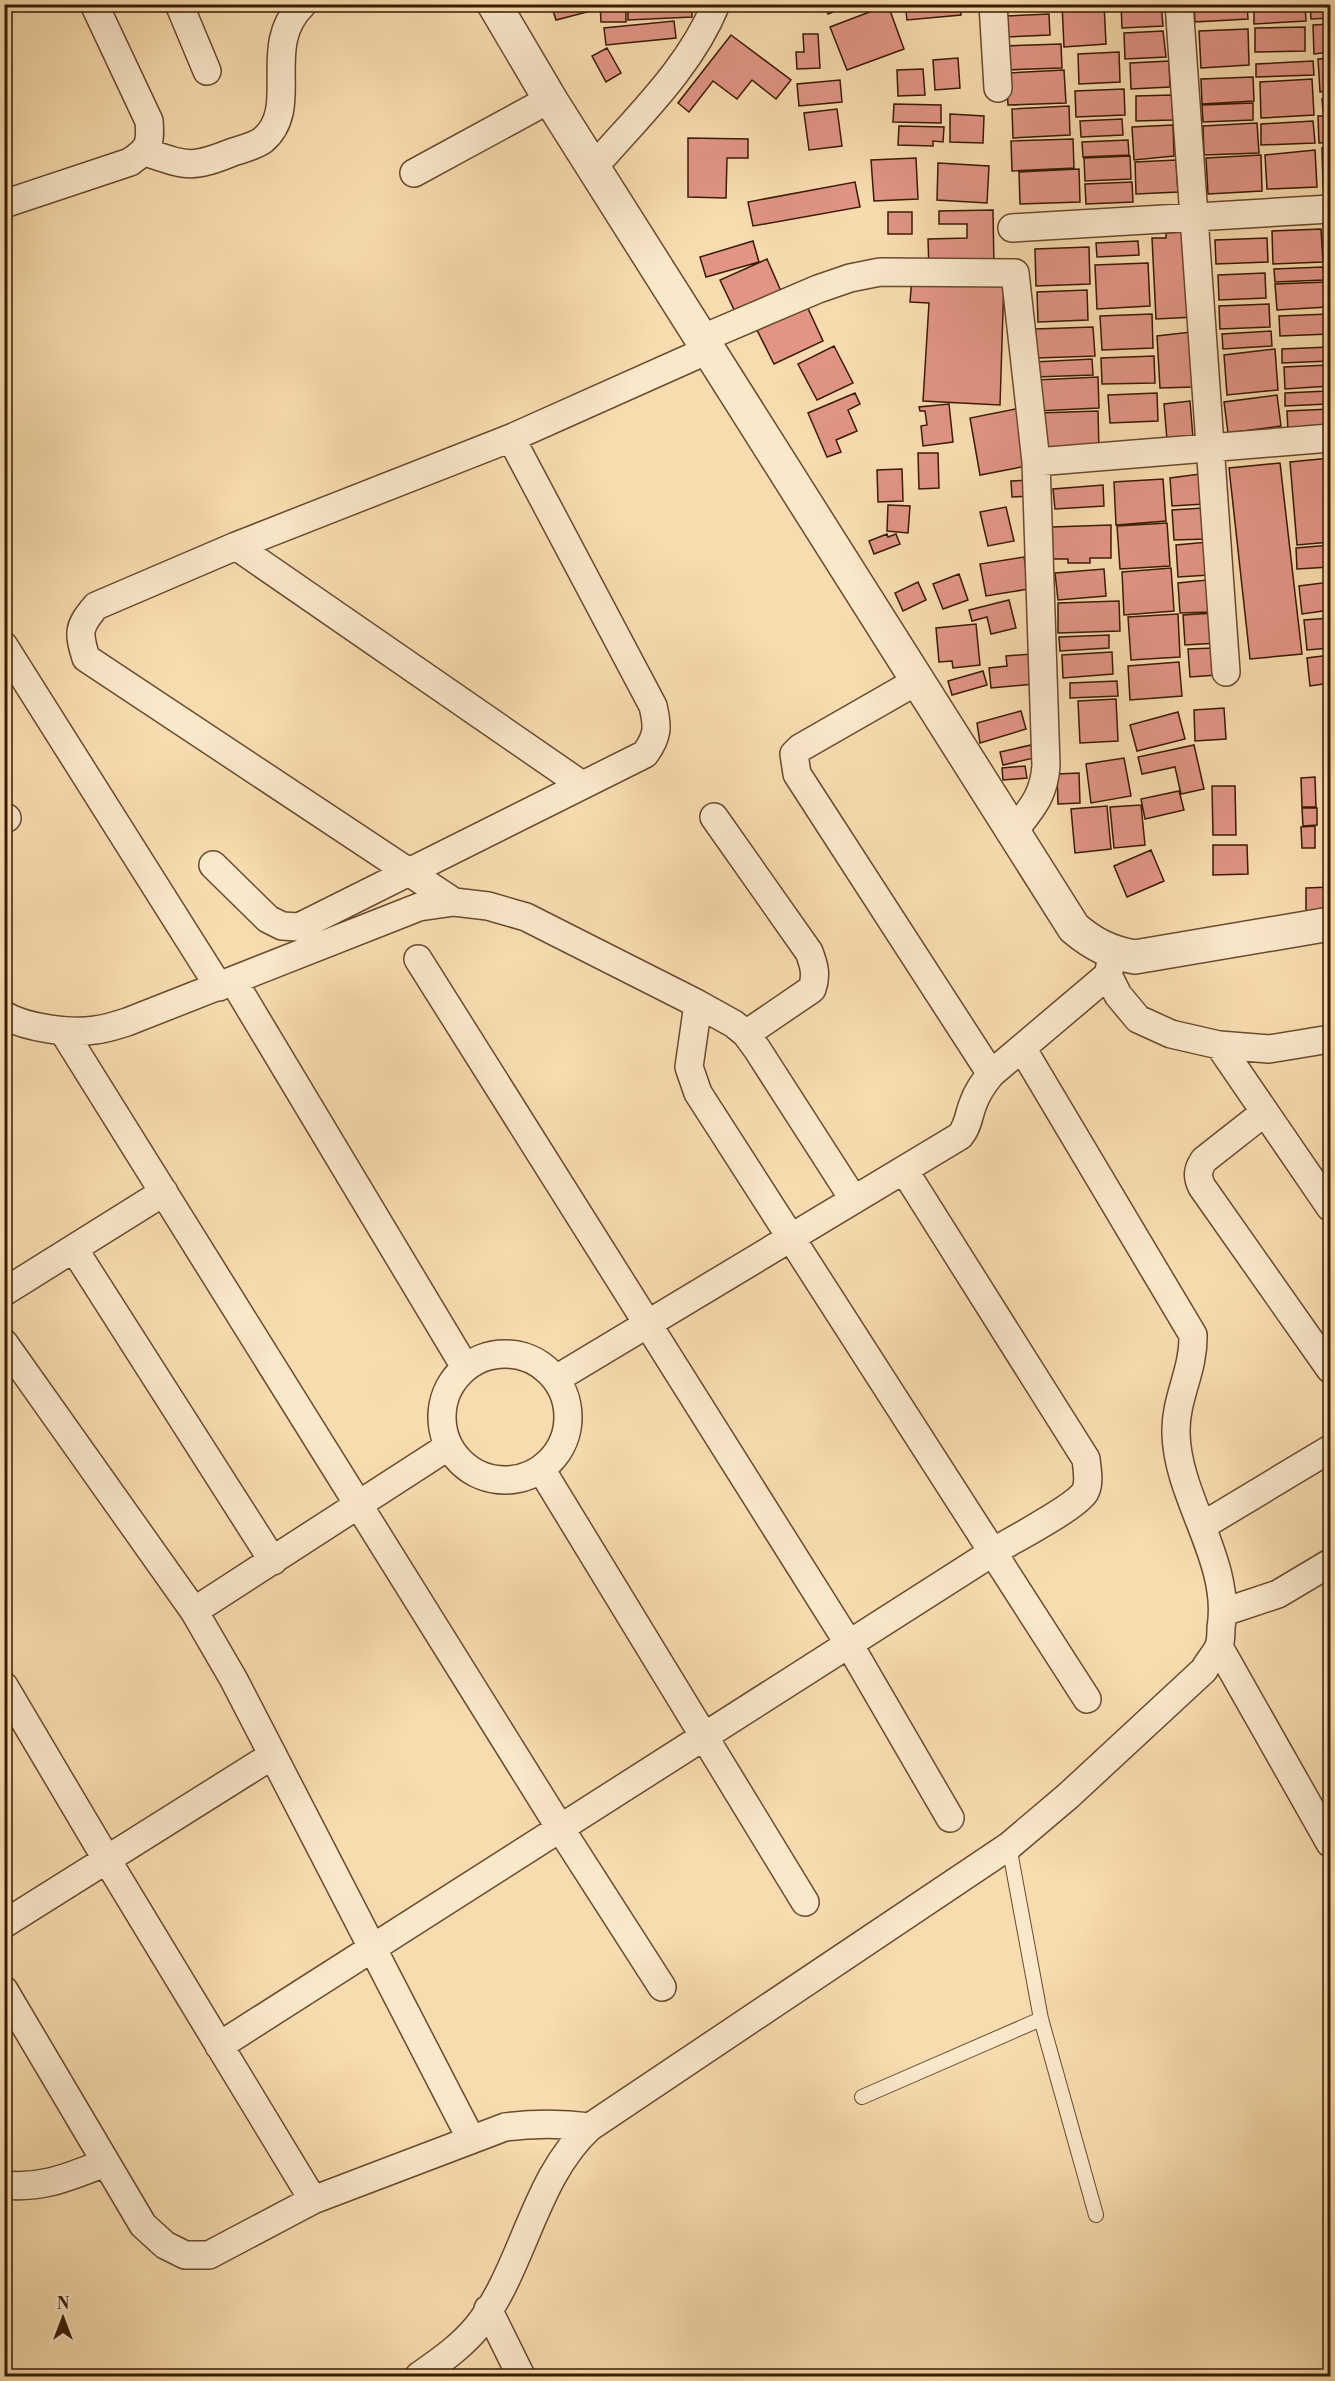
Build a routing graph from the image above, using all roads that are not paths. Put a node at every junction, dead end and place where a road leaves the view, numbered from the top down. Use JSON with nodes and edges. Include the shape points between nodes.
{"nodes":[{"id":1,"x":94,"y":4,"type":"edge"},
{"id":2,"x":179,"y":4,"type":"edge"},
{"id":3,"x":303,"y":4,"type":"edge"},
{"id":4,"x":494,"y":4,"type":"edge"},
{"id":5,"x":716,"y":4,"type":"edge"},
{"id":6,"x":993,"y":4,"type":"edge"},
{"id":7,"x":1179,"y":4,"type":"edge"},
{"id":8,"x":207,"y":72,"type":"dead end"},
{"id":9,"x":998,"y":88,"type":"dead end"},
{"id":10,"x":550,"y":99,"type":"junction"},
{"id":11,"x":144,"y":152,"type":"junction"},
{"id":12,"x":593,"y":168,"type":"junction"},
{"id":13,"x":414,"y":173,"type":"dead end"},
{"id":14,"x":4,"y":204,"type":"edge"},
{"id":15,"x":1330,"y":209,"type":"edge"},
{"id":16,"x":1194,"y":218,"type":"junction"},
{"id":17,"x":1012,"y":228,"type":"dead end"},
{"id":18,"x":705,"y":344,"type":"junction"},
{"id":19,"x":511,"y":438,"type":"junction"},
{"id":20,"x":1330,"y":438,"type":"edge"},
{"id":21,"x":1210,"y":448,"type":"junction"},
{"id":22,"x":1036,"y":462,"type":"junction"},
{"id":23,"x":236,"y":546,"type":"junction"},
{"id":24,"x":4,"y":646,"type":"edge"},
{"id":25,"x":1226,"y":672,"type":"dead end"},
{"id":26,"x":917,"y":681,"type":"junction"},
{"id":27,"x":582,"y":785,"type":"junction"},
{"id":28,"x":714,"y":817,"type":"dead end"},
{"id":29,"x":1013,"y":832,"type":"junction"},
{"id":30,"x":213,"y":865,"type":"dead end"},
{"id":31,"x":409,"y":872,"type":"junction"},
{"id":32,"x":454,"y":902,"type":"junction"},
{"id":33,"x":1330,"y":924,"type":"edge"},
{"id":34,"x":418,"y":959,"type":"dead end"},
{"id":35,"x":1111,"y":964,"type":"junction"},
{"id":36,"x":227,"y":984,"type":"junction"},
{"id":37,"x":698,"y":1004,"type":"junction"},
{"id":38,"x":12,"y":1024,"type":"edge"},
{"id":39,"x":63,"y":1031,"type":"junction"},
{"id":40,"x":746,"y":1034,"type":"junction"},
{"id":41,"x":1330,"y":1039,"type":"edge"},
{"id":42,"x":1220,"y":1045,"type":"junction"},
{"id":43,"x":1022,"y":1048,"type":"junction"},
{"id":44,"x":991,"y":1074,"type":"junction"},
{"id":45,"x":1265,"y":1112,"type":"junction"},
{"id":46,"x":904,"y":1170,"type":"junction"},
{"id":47,"x":164,"y":1192,"type":"junction"},
{"id":48,"x":855,"y":1200,"type":"junction"},
{"id":49,"x":1330,"y":1207,"type":"edge"},
{"id":50,"x":790,"y":1237,"type":"junction"},
{"id":51,"x":74,"y":1249,"type":"junction"},
{"id":52,"x":4,"y":1292,"type":"edge"},
{"id":53,"x":647,"y":1323,"type":"junction"},
{"id":54,"x":8,"y":1354,"type":"edge"},
{"id":55,"x":465,"y":1367,"type":"junction"},
{"id":56,"x":1330,"y":1369,"type":"edge"},
{"id":57,"x":556,"y":1379,"type":"junction"},
{"id":58,"x":449,"y":1446,"type":"junction"},
{"id":59,"x":1330,"y":1449,"type":"edge"},
{"id":60,"x":541,"y":1469,"type":"junction"},
{"id":61,"x":359,"y":1505,"type":"junction"},
{"id":62,"x":1202,"y":1526,"type":"junction"},
{"id":63,"x":993,"y":1552,"type":"junction"},
{"id":64,"x":273,"y":1561,"type":"junction"},
{"id":65,"x":1330,"y":1563,"type":"edge"},
{"id":66,"x":195,"y":1611,"type":"junction"},
{"id":67,"x":1224,"y":1612,"type":"junction"},
{"id":68,"x":849,"y":1644,"type":"junction"},
{"id":69,"x":1219,"y":1647,"type":"junction"},
{"id":70,"x":4,"y":1686,"type":"edge"},
{"id":71,"x":1087,"y":1699,"type":"dead end"},
{"id":72,"x":704,"y":1736,"type":"junction"},
{"id":73,"x":273,"y":1755,"type":"junction"},
{"id":74,"x":950,"y":1818,"type":"dead end"},
{"id":75,"x":560,"y":1828,"type":"junction"},
{"id":76,"x":1330,"y":1843,"type":"edge"},
{"id":77,"x":1009,"y":1846,"type":"junction"},
{"id":78,"x":107,"y":1860,"type":"junction"},
{"id":79,"x":805,"y":1902,"type":"dead end"},
{"id":80,"x":4,"y":1924,"type":"edge"},
{"id":81,"x":372,"y":1948,"type":"junction"},
{"id":82,"x":662,"y":1986,"type":"dead end"},
{"id":83,"x":4,"y":1990,"type":"edge"},
{"id":84,"x":1041,"y":2019,"type":"junction"},
{"id":85,"x":219,"y":2046,"type":"junction"},
{"id":86,"x":862,"y":2097,"type":"dead end"},
{"id":87,"x":590,"y":2127,"type":"junction"},
{"id":88,"x":471,"y":2139,"type":"junction"},
{"id":89,"x":105,"y":2163,"type":"junction"},
{"id":90,"x":4,"y":2186,"type":"edge"},
{"id":91,"x":313,"y":2200,"type":"junction"},
{"id":92,"x":1096,"y":2215,"type":"dead end"},
{"id":93,"x":488,"y":2309,"type":"junction"},
{"id":94,"x":419,"y":2376,"type":"edge"},
{"id":95,"x":521,"y":2376,"type":"edge"}],
"edges":[{"from":1,"to":11,"type":"street","via":[[149,121],[150,140]]},
{"from":2,"to":8,"type":"street"},
{"from":3,"to":11,"type":"street","via":[[285,30],[281,47],[280,115],[261,141],[197,165]]},
{"from":4,"to":10,"type":"street"},
{"from":5,"to":12,"type":"street","via":[[686,60]]},
{"from":6,"to":9,"type":"street"},
{"from":7,"to":16,"type":"street"},
{"from":10,"to":12,"type":"street"},
{"from":10,"to":13,"type":"street"},
{"from":11,"to":14,"type":"street","via":[[130,162]]},
{"from":12,"to":18,"type":"street"},
{"from":15,"to":16,"type":"street"},
{"from":16,"to":17,"type":"street"},
{"from":16,"to":21,"type":"street"},
{"from":18,"to":19,"type":"street"},
{"from":18,"to":22,"type":"street","via":[[818,288],[850,278],[880,272],[1015,273]]},
{"from":18,"to":26,"type":"street"},
{"from":19,"to":23,"type":"street"},
{"from":19,"to":27,"type":"street","via":[[653,706],[658,725],[645,754]]},
{"from":20,"to":21,"type":"street"},
{"from":21,"to":22,"type":"street"},
{"from":21,"to":25,"type":"street"},
{"from":22,"to":29,"type":"street","via":[[1045,783],[1038,800]]},
{"from":23,"to":27,"type":"street"},
{"from":23,"to":31,"type":"street","via":[[96,606],[82,622],[79,637],[86,658]]},
{"from":24,"to":36,"type":"street"},
{"from":26,"to":29,"type":"street"},
{"from":26,"to":44,"type":"street","via":[[801,748],[794,754],[794,763],[797,774]]},
{"from":27,"to":31,"type":"street"},
{"from":28,"to":40,"type":"street","via":[[809,952],[815,967],[812,989]]},
{"from":29,"to":35,"type":"street","via":[[1074,928]]},
{"from":30,"to":31,"type":"street","via":[[268,919],[282,926],[299,927]]},
{"from":31,"to":32,"type":"street"},
{"from":32,"to":36,"type":"street","via":[[419,907]]},
{"from":32,"to":37,"type":"street","via":[[488,906],[526,917]]},
{"from":33,"to":35,"type":"street"},
{"from":34,"to":53,"type":"street"},
{"from":35,"to":42,"type":"street","via":[[1118,994],[1138,1019],[1171,1034]]},
{"from":35,"to":43,"type":"street"},
{"from":36,"to":39,"type":"street","via":[[127,1023],[94,1031]]},
{"from":36,"to":55,"type":"street"},
{"from":37,"to":40,"type":"street"},
{"from":37,"to":50,"type":"street","via":[[689,1067],[698,1093]]},
{"from":38,"to":39,"type":"street"},
{"from":39,"to":47,"type":"street"},
{"from":40,"to":48,"type":"street"},
{"from":41,"to":42,"type":"street","via":[[1269,1048]]},
{"from":42,"to":45,"type":"street"},
{"from":43,"to":44,"type":"street"},
{"from":43,"to":62,"type":"street","via":[[1193,1335],[1194,1354],[1178,1408],[1176,1433],[1179,1458]]},
{"from":44,"to":46,"type":"street","via":[[979,1090],[968,1126],[960,1136]]},
{"from":45,"to":49,"type":"street"},
{"from":45,"to":56,"type":"street","via":[[1204,1160],[1198,1168],[1198,1179]]},
{"from":46,"to":48,"type":"street"},
{"from":46,"to":63,"type":"street","via":[[1086,1459],[1086,1490],[1075,1502]]},
{"from":47,"to":51,"type":"street"},
{"from":47,"to":61,"type":"street"},
{"from":48,"to":50,"type":"street"},
{"from":50,"to":53,"type":"street"},
{"from":50,"to":63,"type":"street"},
{"from":51,"to":52,"type":"street"},
{"from":51,"to":64,"type":"street"},
{"from":53,"to":57,"type":"street"},
{"from":53,"to":68,"type":"street"},
{"from":54,"to":66,"type":"street"},
{"from":55,"to":57,"type":"street","via":[[502,1354],[522,1356],[541,1365]]},
{"from":55,"to":58,"type":"street","via":[[451,1386],[444,1405],[443,1426]]},
{"from":57,"to":60,"type":"street","via":[[569,1417],[565,1437]]},
{"from":58,"to":60,"type":"street","via":[[462,1463],[501,1480],[522,1478]]},
{"from":58,"to":61,"type":"street"},
{"from":59,"to":62,"type":"street"},
{"from":60,"to":72,"type":"street"},
{"from":61,"to":64,"type":"street"},
{"from":61,"to":75,"type":"street"},
{"from":62,"to":67,"type":"street","via":[[1220,1580]]},
{"from":63,"to":68,"type":"street"},
{"from":63,"to":71,"type":"street"},
{"from":64,"to":66,"type":"street"},
{"from":65,"to":67,"type":"street","via":[[1278,1594]]},
{"from":66,"to":73,"type":"street"},
{"from":67,"to":69,"type":"street"},
{"from":68,"to":72,"type":"street"},
{"from":68,"to":74,"type":"street"},
{"from":69,"to":76,"type":"street"},
{"from":69,"to":77,"type":"street","via":[[1204,1670]]},
{"from":70,"to":78,"type":"street"},
{"from":72,"to":75,"type":"street"},
{"from":72,"to":79,"type":"street"},
{"from":73,"to":78,"type":"street"},
{"from":73,"to":81,"type":"street"},
{"from":75,"to":81,"type":"street"},
{"from":75,"to":82,"type":"street"},
{"from":77,"to":84,"type":"lane"},
{"from":77,"to":87,"type":"street"},
{"from":78,"to":80,"type":"street"},
{"from":78,"to":85,"type":"street"},
{"from":81,"to":85,"type":"street"},
{"from":81,"to":88,"type":"street"},
{"from":83,"to":89,"type":"street"},
{"from":84,"to":86,"type":"lane"},
{"from":84,"to":92,"type":"lane"},
{"from":85,"to":91,"type":"street"},
{"from":87,"to":88,"type":"street","via":[[538,2122],[505,2127]]},
{"from":87,"to":93,"type":"street","via":[[561,2160]]},
{"from":88,"to":91,"type":"street"},
{"from":89,"to":90,"type":"street","via":[[54,2183]]},
{"from":89,"to":91,"type":"street","via":[[143,2225],[165,2245],[185,2255],[209,2255]]},
{"from":93,"to":94,"type":"street","via":[[456,2350]]},
{"from":93,"to":95,"type":"street"}]}
